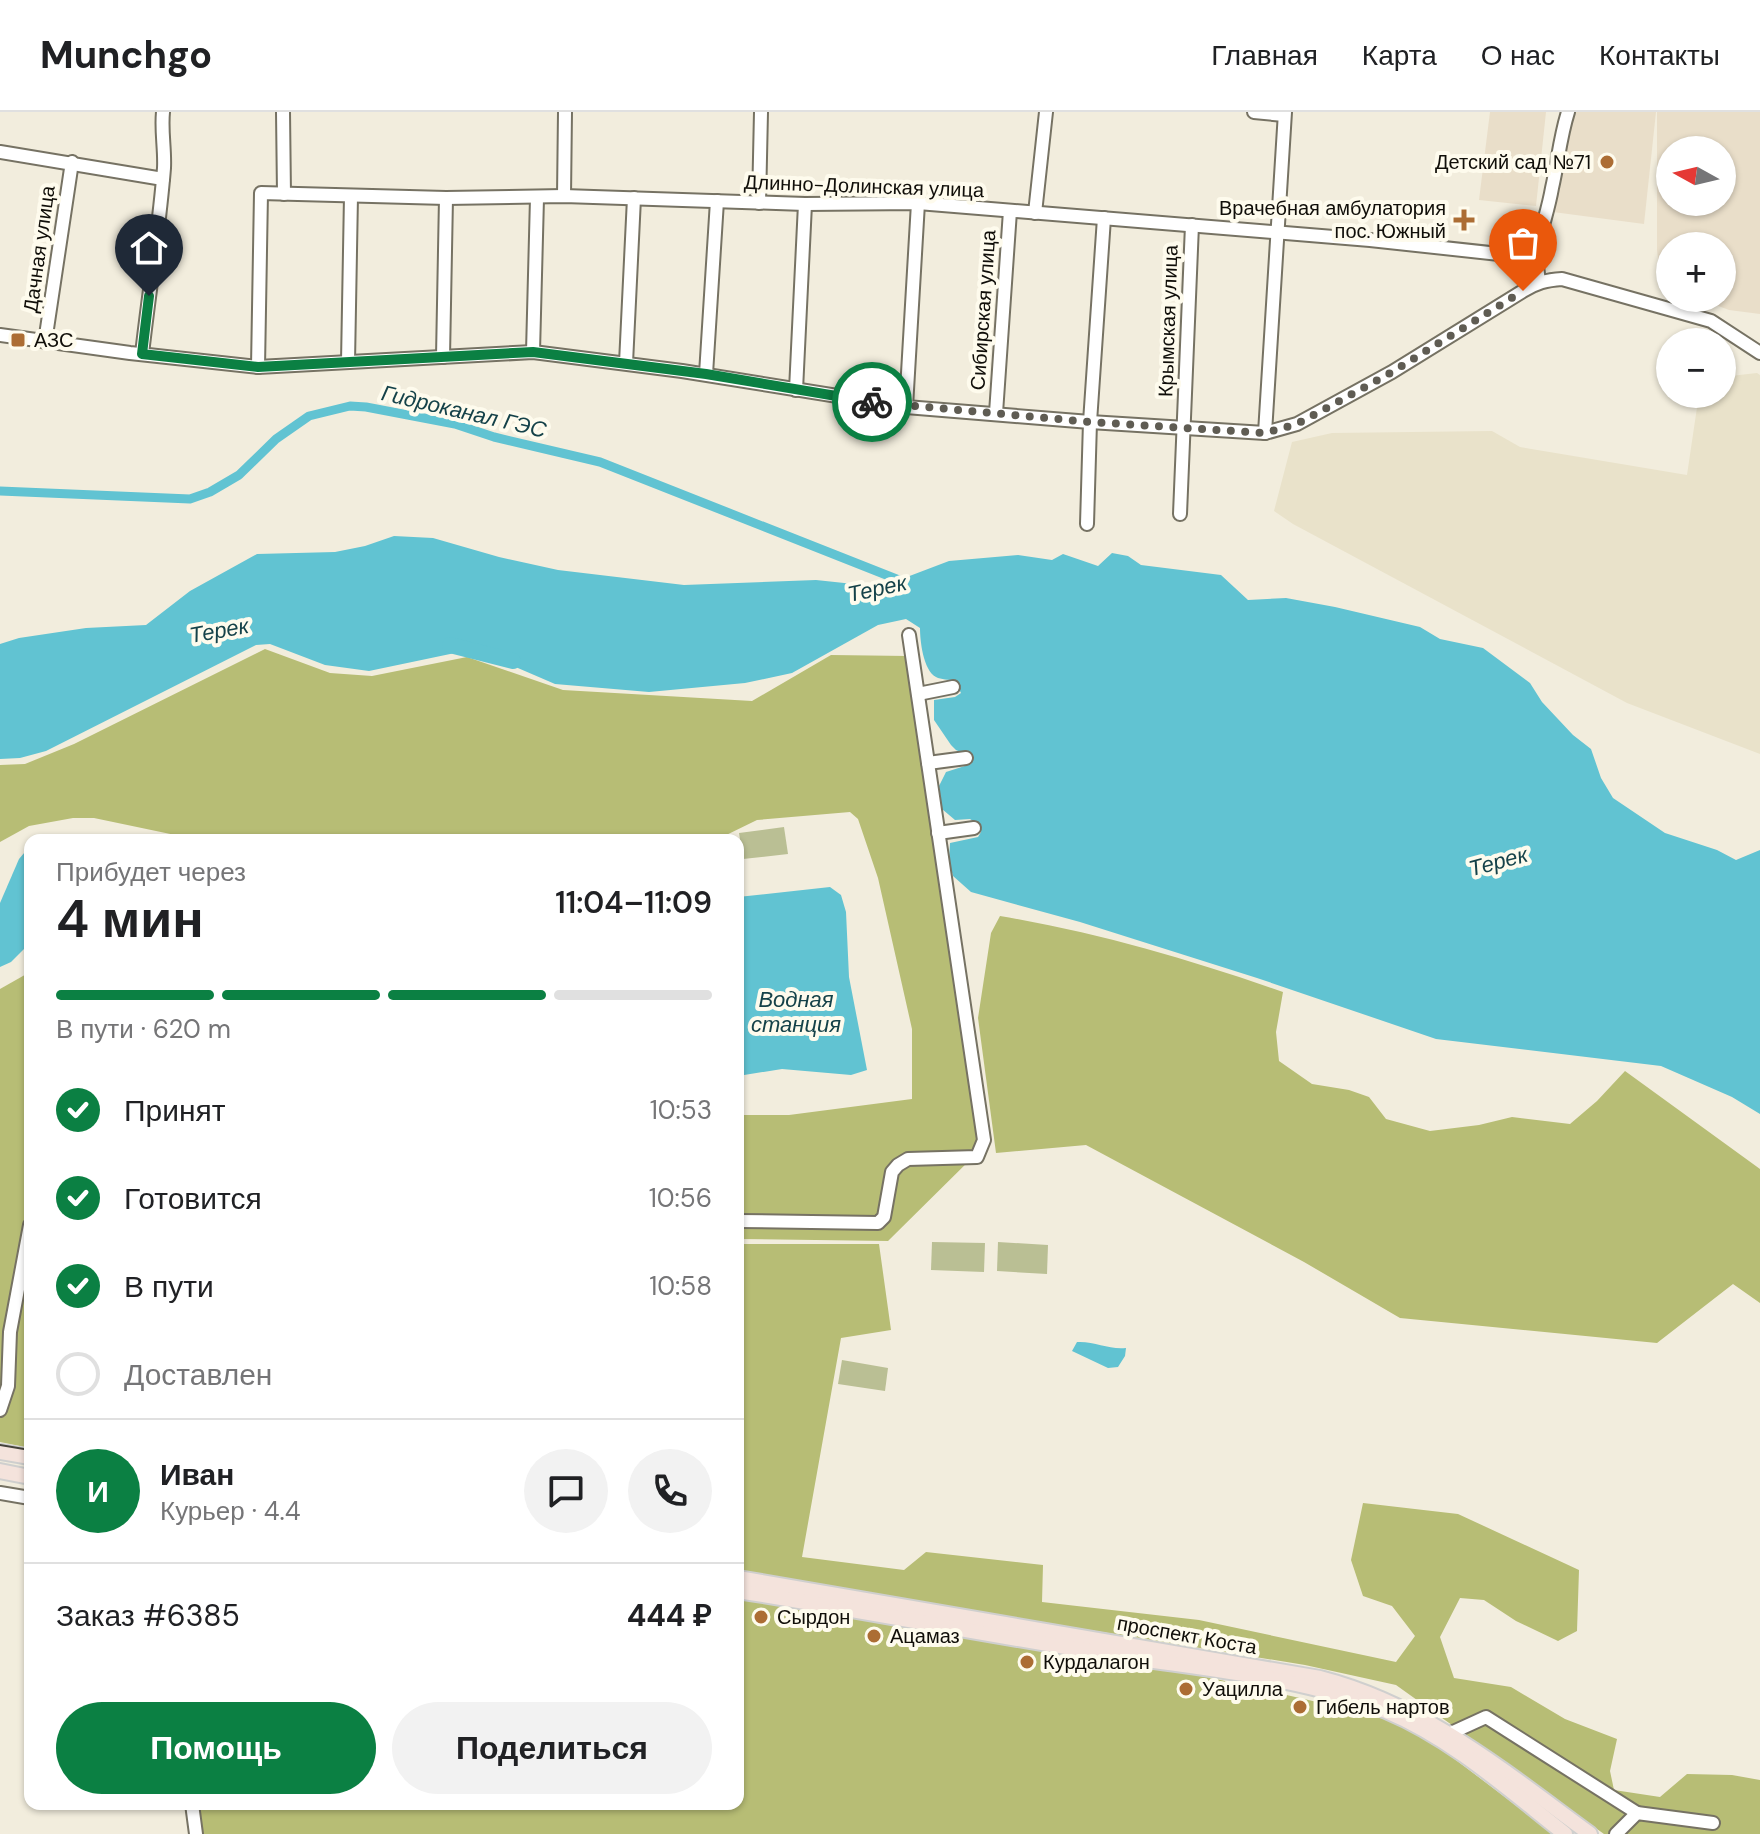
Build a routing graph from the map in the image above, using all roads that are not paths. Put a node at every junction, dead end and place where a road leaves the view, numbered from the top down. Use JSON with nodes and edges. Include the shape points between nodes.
{"nodes":[{"id":1,"x":163,"y":112,"type":"edge"},
{"id":2,"x":283,"y":112,"type":"edge"},
{"id":3,"x":565,"y":112,"type":"edge"},
{"id":4,"x":761,"y":112,"type":"edge"},
{"id":5,"x":1046,"y":112,"type":"edge"},
{"id":6,"x":1254,"y":112,"type":"edge"},
{"id":7,"x":1568,"y":112,"type":"edge"},
{"id":8,"x":1284,"y":114,"type":"edge"},
{"id":9,"x":0,"y":152,"type":"edge"},
{"id":10,"x":72,"y":162,"type":"junction"},
{"id":11,"x":163,"y":179,"type":"junction"},
{"id":12,"x":284,"y":194,"type":"junction"},
{"id":13,"x":351,"y":196,"type":"junction"},
{"id":14,"x":564,"y":196,"type":"junction"},
{"id":15,"x":446,"y":198,"type":"junction"},
{"id":16,"x":537,"y":198,"type":"junction"},
{"id":17,"x":634,"y":198,"type":"junction"},
{"id":18,"x":717,"y":201,"type":"junction"},
{"id":19,"x":759,"y":203,"type":"junction"},
{"id":20,"x":918,"y":203,"type":"junction"},
{"id":21,"x":805,"y":204,"type":"junction"},
{"id":22,"x":1010,"y":211,"type":"junction"},
{"id":23,"x":1035,"y":213,"type":"junction"},
{"id":24,"x":1104,"y":218,"type":"junction"},
{"id":25,"x":1192,"y":225,"type":"junction"},
{"id":26,"x":1277,"y":233,"type":"junction"},
{"id":27,"x":1536,"y":258,"type":"junction"},
{"id":28,"x":1539,"y":282,"type":"junction"},
{"id":29,"x":0,"y":335,"type":"edge"},
{"id":30,"x":45,"y":342,"type":"junction"},
{"id":31,"x":533,"y":352,"type":"junction"},
{"id":32,"x":1760,"y":353,"type":"edge"},
{"id":33,"x":142,"y":354,"type":"junction"},
{"id":34,"x":443,"y":357,"type":"junction"},
{"id":35,"x":348,"y":362,"type":"junction"},
{"id":36,"x":626,"y":363,"type":"junction"},
{"id":37,"x":258,"y":367,"type":"junction"},
{"id":38,"x":706,"y":374,"type":"junction"},
{"id":39,"x":796,"y":390,"type":"junction"},
{"id":40,"x":906,"y":407,"type":"junction"},
{"id":41,"x":996,"y":413,"type":"junction"},
{"id":42,"x":1090,"y":422,"type":"junction"},
{"id":43,"x":1184,"y":428,"type":"junction"},
{"id":44,"x":1265,"y":433,"type":"junction"},
{"id":45,"x":1180,"y":514,"type":"dead end"},
{"id":46,"x":1087,"y":524,"type":"dead end"},
{"id":47,"x":909,"y":635,"type":"dead end"},
{"id":48,"x":953,"y":687,"type":"dead end"},
{"id":49,"x":918,"y":694,"type":"junction"},
{"id":50,"x":966,"y":758,"type":"dead end"},
{"id":51,"x":928,"y":763,"type":"junction"},
{"id":52,"x":974,"y":828,"type":"dead end"},
{"id":53,"x":938,"y":833,"type":"junction"},
{"id":54,"x":744,"y":1221,"type":"edge"},
{"id":55,"x":24,"y":1257,"type":"edge"},
{"id":56,"x":0,"y":1410,"type":"edge"},
{"id":57,"x":0,"y":1452,"type":"edge"},
{"id":58,"x":24,"y":1456,"type":"edge"},
{"id":59,"x":0,"y":1471,"type":"edge"},
{"id":60,"x":24,"y":1476,"type":"edge"},
{"id":61,"x":0,"y":1493,"type":"edge"},
{"id":62,"x":24,"y":1497,"type":"edge"},
{"id":63,"x":744,"y":1579,"type":"edge"},
{"id":64,"x":744,"y":1592,"type":"edge"},
{"id":65,"x":1451,"y":1733,"type":"junction"},
{"id":66,"x":193,"y":1810,"type":"edge"},
{"id":67,"x":1637,"y":1813,"type":"junction"},
{"id":68,"x":1713,"y":1823,"type":"dead end"},
{"id":69,"x":196,"y":1834,"type":"edge"},
{"id":70,"x":1565,"y":1834,"type":"edge"},
{"id":71,"x":1590,"y":1834,"type":"edge"},
{"id":72,"x":1616,"y":1834,"type":"edge"}],
"edges":[{"from":1,"to":11,"type":"street"},
{"from":2,"to":12,"type":"street"},
{"from":3,"to":14,"type":"street"},
{"from":4,"to":19,"type":"street"},
{"from":5,"to":23,"type":"street"},
{"from":6,"to":8,"type":"street"},
{"from":7,"to":27,"type":"street"},
{"from":8,"to":26,"type":"street"},
{"from":9,"to":10,"type":"street"},
{"from":10,"to":11,"type":"street"},
{"from":10,"to":30,"type":"street","name":"Дачная улица"},
{"from":11,"to":33,"type":"street"},
{"from":12,"to":13,"type":"street","name":"Длинно-Долинская улица"},
{"from":12,"to":37,"type":"street","name":"Длинно-Долинская улица","via":[[261,193]]},
{"from":13,"to":15,"type":"street","name":"Длинно-Долинская улица"},
{"from":13,"to":35,"type":"street"},
{"from":14,"to":16,"type":"street","name":"Длинно-Долинская улица"},
{"from":14,"to":17,"type":"street","name":"Длинно-Долинская улица"},
{"from":15,"to":16,"type":"street","name":"Длинно-Долинская улица"},
{"from":15,"to":34,"type":"street"},
{"from":16,"to":31,"type":"street"},
{"from":17,"to":18,"type":"street","name":"Длинно-Долинская улица"},
{"from":17,"to":36,"type":"street"},
{"from":18,"to":19,"type":"street","name":"Длинно-Долинская улица"},
{"from":18,"to":38,"type":"street"},
{"from":19,"to":21,"type":"street","name":"Длинно-Долинская улица"},
{"from":20,"to":21,"type":"street","name":"Длинно-Долинская улица"},
{"from":20,"to":22,"type":"street","name":"Длинно-Долинская улица"},
{"from":20,"to":40,"type":"street"},
{"from":21,"to":39,"type":"street"},
{"from":22,"to":23,"type":"street","name":"Длинно-Долинская улица"},
{"from":22,"to":41,"type":"street","name":"Сибирская улица"},
{"from":23,"to":24,"type":"street","name":"Длинно-Долинская улица"},
{"from":24,"to":25,"type":"street","name":"Длинно-Долинская улица"},
{"from":24,"to":42,"type":"street"},
{"from":25,"to":26,"type":"street","name":"Длинно-Долинская улица"},
{"from":25,"to":43,"type":"street","name":"Крымская улица"},
{"from":26,"to":27,"type":"street","name":"Длинно-Долинская улица"},
{"from":26,"to":44,"type":"street"},
{"from":27,"to":28,"type":"street"},
{"from":28,"to":32,"type":"street","via":[[1562,279],[1711,321]]},
{"from":28,"to":44,"type":"street","via":[[1392,372],[1297,424]]},
{"from":29,"to":30,"type":"street"},
{"from":30,"to":33,"type":"street"},
{"from":31,"to":34,"type":"street"},
{"from":31,"to":36,"type":"street"},
{"from":33,"to":37,"type":"street"},
{"from":34,"to":35,"type":"street"},
{"from":35,"to":37,"type":"street"},
{"from":36,"to":38,"type":"street"},
{"from":38,"to":39,"type":"street"},
{"from":39,"to":40,"type":"street"},
{"from":40,"to":41,"type":"street"},
{"from":41,"to":42,"type":"street"},
{"from":42,"to":43,"type":"street"},
{"from":42,"to":46,"type":"street"},
{"from":43,"to":44,"type":"street"},
{"from":43,"to":45,"type":"street","name":"Крымская улица"},
{"from":47,"to":49,"type":"street"},
{"from":48,"to":49,"type":"street"},
{"from":49,"to":51,"type":"street"},
{"from":50,"to":51,"type":"street"},
{"from":51,"to":53,"type":"street"},
{"from":52,"to":53,"type":"street"},
{"from":53,"to":54,"type":"street","via":[[984,1140],[977,1157],[908,1159],[898,1165],[878,1223]]},
{"from":55,"to":56,"type":"street","via":[[10,1332],[8,1386]]},
{"from":57,"to":58,"type":"main road"},
{"from":59,"to":60,"type":"main road"},
{"from":61,"to":62,"type":"street"},
{"from":63,"to":65,"type":"main road","name":"проспект Коста","via":[[1320,1678],[1390,1701]]},
{"from":64,"to":70,"type":"main road","name":"проспект Коста","via":[[1343,1695],[1440,1740]]},
{"from":65,"to":67,"type":"street","via":[[1486,1717]]},
{"from":65,"to":71,"type":"main road","name":"проспект Коста"},
{"from":66,"to":69,"type":"street"},
{"from":67,"to":68,"type":"street"},
{"from":67,"to":72,"type":"street"}]}
